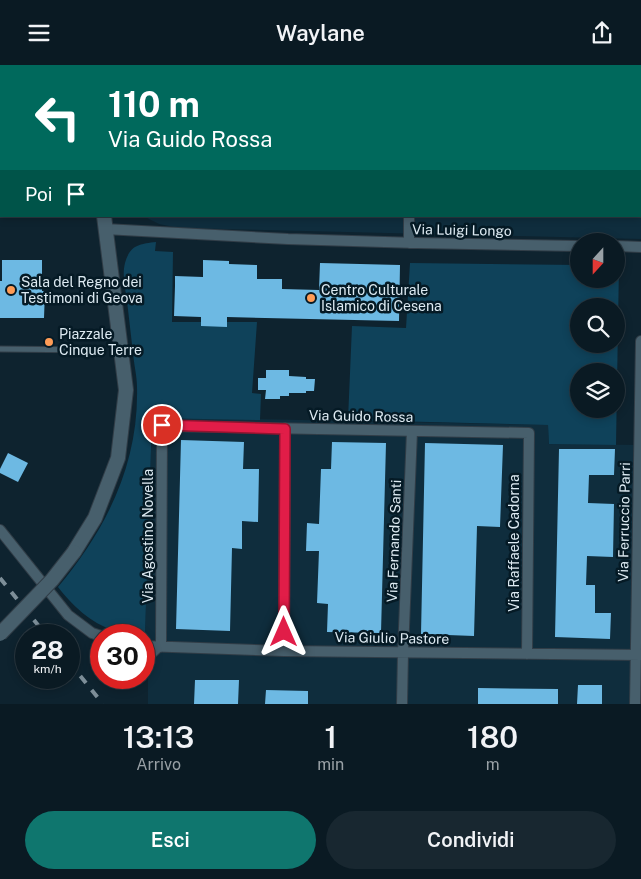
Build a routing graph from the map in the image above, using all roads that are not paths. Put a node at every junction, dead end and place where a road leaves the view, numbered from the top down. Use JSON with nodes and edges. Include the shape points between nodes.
{"nodes":[{"id":1,"x":409,"y":217,"type":"edge"},
{"id":2,"x":104,"y":223,"type":"edge"},
{"id":3,"x":409,"y":243,"type":"junction"},
{"id":4,"x":570,"y":246,"type":"edge"},
{"id":5,"x":625,"y":246,"type":"edge"},
{"id":6,"x":641,"y":247,"type":"edge"},
{"id":7,"x":641,"y":341,"type":"edge"},
{"id":8,"x":0,"y":349,"type":"edge"},
{"id":9,"x":97,"y":350,"type":"dead end"},
{"id":10,"x":162,"y":425,"type":"joint"},
{"id":11,"x":285,"y":429,"type":"junction"},
{"id":12,"x":412,"y":431,"type":"junction"},
{"id":13,"x":529,"y":433,"type":"joint"},
{"id":14,"x":0,"y":530,"type":"edge"},
{"id":15,"x":90,"y":632,"type":"edge"},
{"id":16,"x":0,"y":633,"type":"edge"},
{"id":17,"x":155,"y":647,"type":"edge"},
{"id":18,"x":161,"y":647,"type":"junction"},
{"id":19,"x":284,"y":651,"type":"junction"},
{"id":20,"x":403,"y":652,"type":"junction"},
{"id":21,"x":155,"y":653,"type":"edge"},
{"id":22,"x":528,"y":654,"type":"junction"},
{"id":23,"x":638,"y":655,"type":"edge"},
{"id":24,"x":402,"y":704,"type":"edge"},
{"id":25,"x":635,"y":704,"type":"edge"}],
"edges":[{"from":1,"to":3,"type":"street"},
{"from":2,"to":3,"type":"street","name":"Via Luigi Longo","via":[[288,239]]},
{"from":2,"to":16,"type":"main road","bridge":true,"via":[[126,390],[118,458],[95,519],[74,552],[52,580]]},
{"from":3,"to":4,"type":"street","name":"Via Luigi Longo"},
{"from":5,"to":6,"type":"street"},
{"from":7,"to":23,"type":"street","name":"Via Ferruccio Parri"},
{"from":8,"to":9,"type":"lane"},
{"from":10,"to":11,"type":"street","name":"Via Guido Rossa"},
{"from":10,"to":18,"type":"street","name":"Via Agostino Novella"},
{"from":11,"to":12,"type":"street","name":"Via Guido Rossa"},
{"from":11,"to":19,"type":"street"},
{"from":12,"to":13,"type":"street","name":"Via Guido Rossa"},
{"from":12,"to":20,"type":"street","name":"Via Fernando Santi"},
{"from":13,"to":22,"type":"street","name":"Via Raffaele Cadorna"},
{"from":14,"to":15,"type":"street","via":[[68,615]]},
{"from":17,"to":18,"type":"street","name":"Via Giulio Pastore"},
{"from":18,"to":19,"type":"street","name":"Via Giulio Pastore"},
{"from":18,"to":21,"type":"lane"},
{"from":19,"to":20,"type":"street","name":"Via Giulio Pastore"},
{"from":20,"to":22,"type":"street","name":"Via Giulio Pastore"},
{"from":20,"to":24,"type":"street","name":"Via Fernando Santi"},
{"from":22,"to":23,"type":"street","name":"Via Giulio Pastore"},
{"from":23,"to":25,"type":"street","name":"Via Ferruccio Parri"}]}
